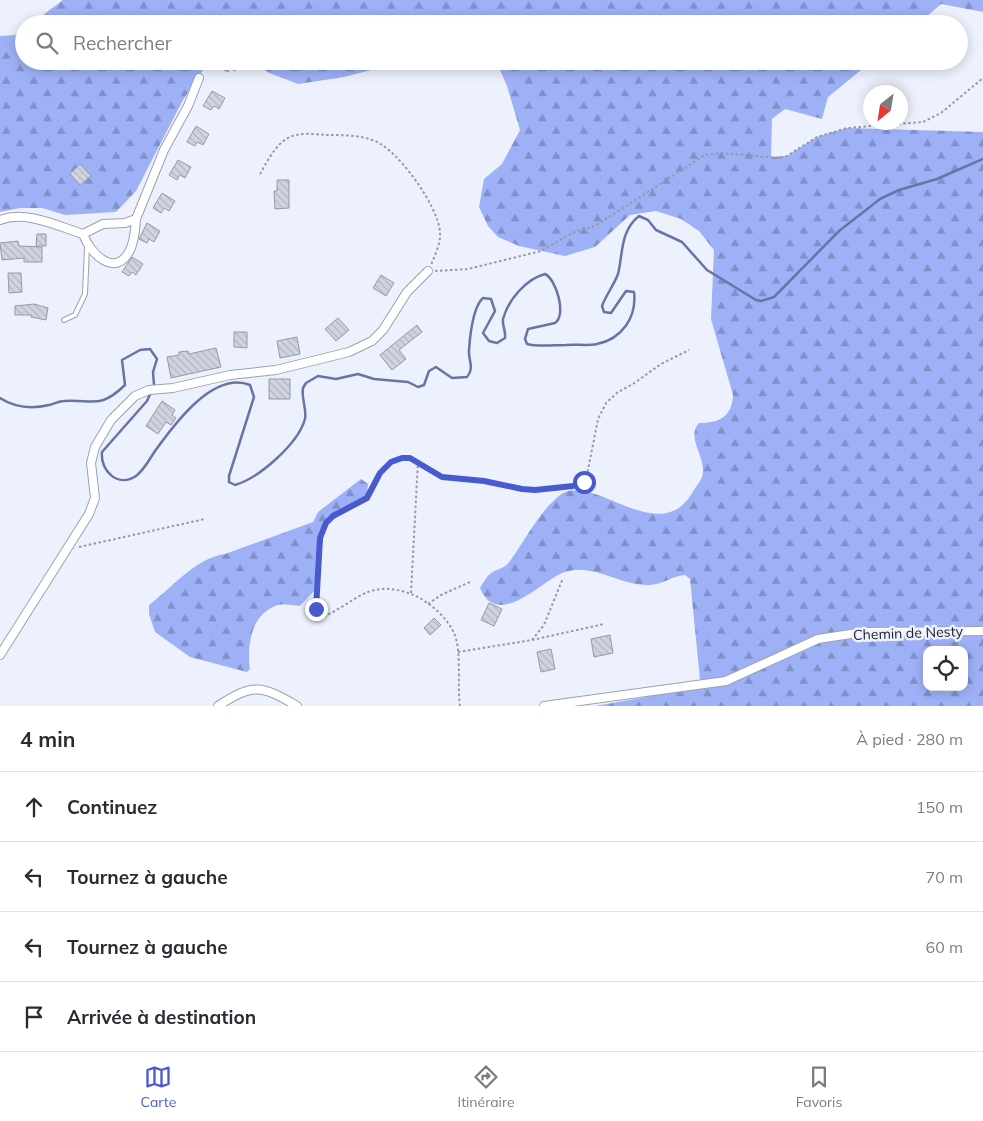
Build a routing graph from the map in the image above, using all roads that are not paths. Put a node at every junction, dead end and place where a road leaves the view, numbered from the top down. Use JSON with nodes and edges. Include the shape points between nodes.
{"nodes":[{"id":1,"x":199,"y":78,"type":"dead end"},
{"id":2,"x":136,"y":219,"type":"junction"},
{"id":3,"x":0,"y":220,"type":"edge"},
{"id":4,"x":83,"y":234,"type":"junction"},
{"id":5,"x":87,"y":247,"type":"junction"},
{"id":6,"x":428,"y":271,"type":"road end"},
{"id":7,"x":64,"y":320,"type":"dead end"},
{"id":8,"x":983,"y":631,"type":"edge"},
{"id":9,"x":0,"y":655,"type":"edge"},
{"id":10,"x":218,"y":706,"type":"edge"},
{"id":11,"x":297,"y":706,"type":"edge"},
{"id":12,"x":544,"y":706,"type":"edge"}],
"edges":[{"from":1,"to":2,"type":"street","via":[[164,150]]},
{"from":2,"to":4,"type":"street","via":[[104,224]]},
{"from":2,"to":5,"type":"street","via":[[130,252],[121,261],[110,263],[101,260]]},
{"from":3,"to":4,"type":"street","via":[[25,216]]},
{"from":4,"to":5,"type":"street"},
{"from":5,"to":7,"type":"lane","via":[[85,294],[75,315]]},
{"from":6,"to":9,"type":"street","via":[[407,292],[383,330],[372,341],[349,352],[276,370],[149,390],[135,396],[111,420],[95,447],[92,463],[95,498],[89,514]]},
{"from":8,"to":12,"type":"street","name":"Chemin de Nesty","via":[[864,632],[818,639],[726,681]]},
{"from":10,"to":11,"type":"street","via":[[240,691],[257,689],[274,693]]}]}
